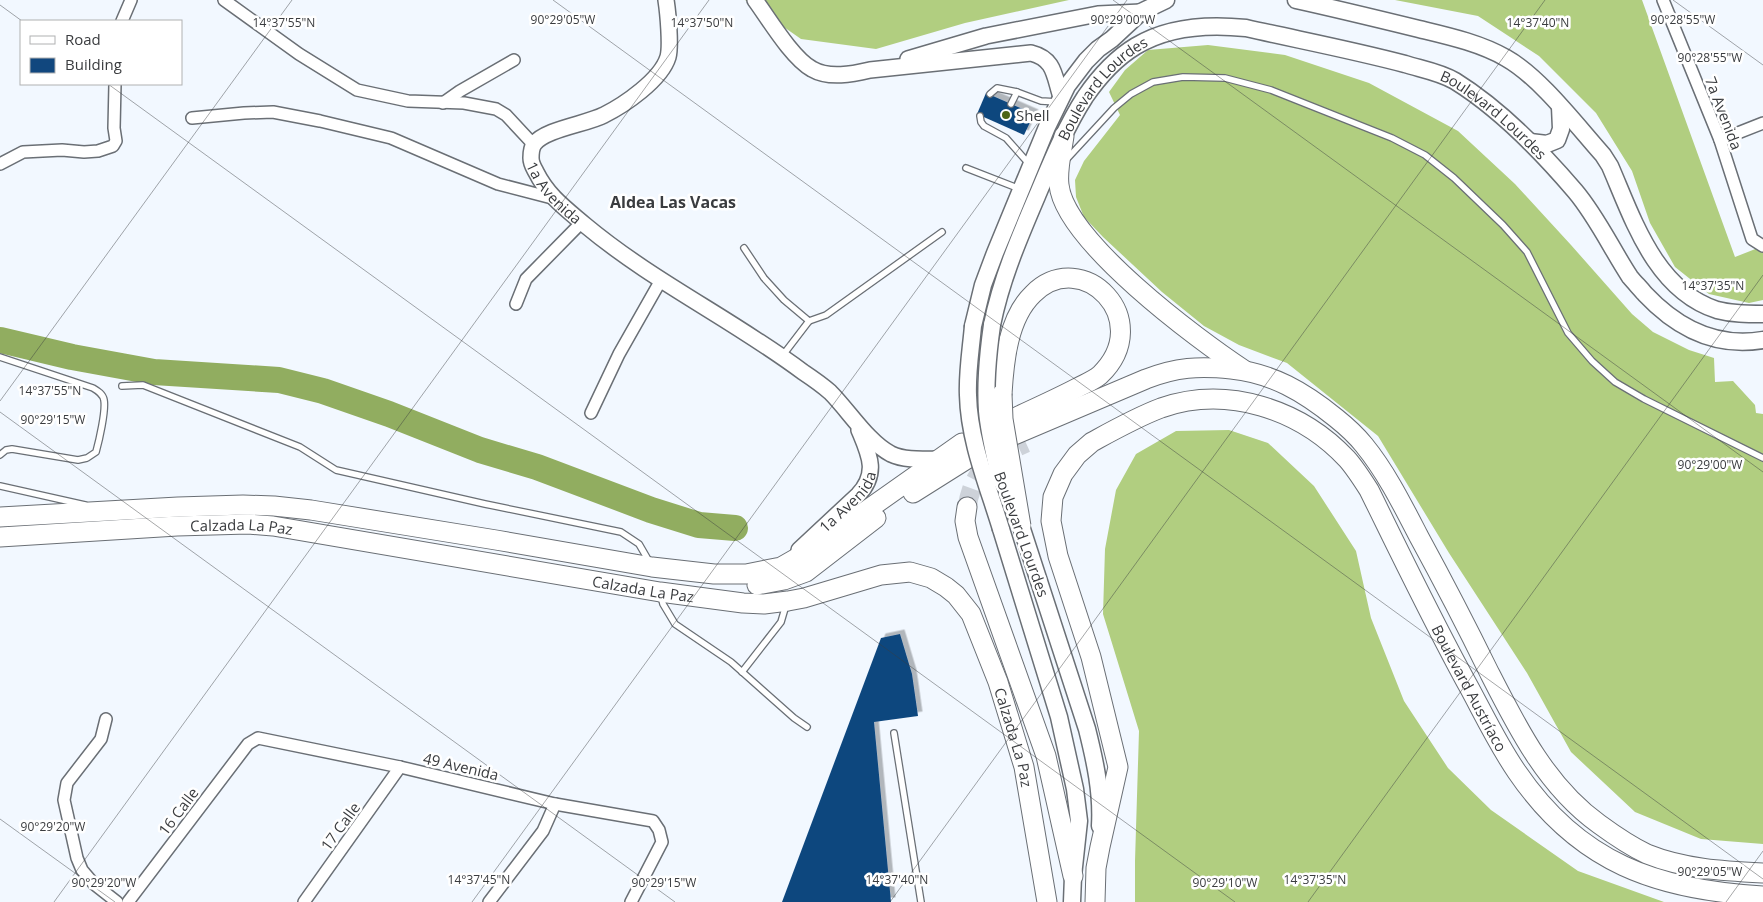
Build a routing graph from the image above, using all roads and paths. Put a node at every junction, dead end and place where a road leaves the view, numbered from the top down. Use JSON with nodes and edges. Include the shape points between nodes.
{"nodes":[{"id":1,"x":131,"y":0,"type":"edge"},
{"id":2,"x":224,"y":0,"type":"edge"},
{"id":3,"x":666,"y":0,"type":"edge"},
{"id":4,"x":755,"y":0,"type":"edge"},
{"id":5,"x":1166,"y":0,"type":"edge"},
{"id":6,"x":1296,"y":0,"type":"edge"},
{"id":7,"x":1663,"y":0,"type":"edge"},
{"id":8,"x":1142,"y":12,"type":"junction"},
{"id":9,"x":122,"y":20,"type":"edge"},
{"id":10,"x":514,"y":60,"type":"dead end"},
{"id":11,"x":870,"y":70,"type":"junction"},
{"id":12,"x":115,"y":85,"type":"edge"},
{"id":13,"x":1017,"y":92,"type":"junction"},
{"id":14,"x":990,"y":94,"type":"dead end"},
{"id":15,"x":1059,"y":99,"type":"junction"},
{"id":16,"x":443,"y":103,"type":"junction"},
{"id":17,"x":1011,"y":104,"type":"dead end"},
{"id":18,"x":1560,"y":107,"type":"junction"},
{"id":19,"x":980,"y":116,"type":"dead end"},
{"id":20,"x":192,"y":118,"type":"dead end"},
{"id":21,"x":1763,"y":123,"type":"edge"},
{"id":22,"x":1002,"y":126,"type":"dead end"},
{"id":23,"x":998,"y":133,"type":"junction"},
{"id":24,"x":1064,"y":136,"type":"junction"},
{"id":25,"x":1720,"y":140,"type":"junction"},
{"id":26,"x":1530,"y":142,"type":"junction"},
{"id":27,"x":533,"y":144,"type":"junction"},
{"id":28,"x":0,"y":164,"type":"edge"},
{"id":29,"x":1030,"y":166,"type":"junction"},
{"id":30,"x":1059,"y":167,"type":"junction"},
{"id":31,"x":966,"y":168,"type":"dead end"},
{"id":32,"x":1020,"y":189,"type":"junction"},
{"id":33,"x":552,"y":198,"type":"junction"},
{"id":34,"x":582,"y":222,"type":"junction"},
{"id":35,"x":942,"y":232,"type":"dead end"},
{"id":36,"x":1763,"y":246,"type":"edge"},
{"id":37,"x":744,"y":248,"type":"dead end"},
{"id":38,"x":661,"y":280,"type":"junction"},
{"id":39,"x":516,"y":304,"type":"dead end"},
{"id":40,"x":1763,"y":314,"type":"edge"},
{"id":41,"x":809,"y":321,"type":"junction"},
{"id":42,"x":1763,"y":340,"type":"edge"},
{"id":43,"x":781,"y":357,"type":"junction"},
{"id":44,"x":0,"y":358,"type":"edge"},
{"id":45,"x":1245,"y":370,"type":"junction"},
{"id":46,"x":122,"y":386,"type":"dead end"},
{"id":47,"x":591,"y":413,"type":"dead end"},
{"id":48,"x":855,"y":419,"type":"junction"},
{"id":49,"x":0,"y":456,"type":"edge"},
{"id":50,"x":1763,"y":458,"type":"edge"},
{"id":51,"x":940,"y":459,"type":"junction"},
{"id":52,"x":0,"y":486,"type":"edge"},
{"id":53,"x":967,"y":507,"type":"tunnel mouth"},
{"id":54,"x":108,"y":512,"type":"junction"},
{"id":55,"x":0,"y":517,"type":"edge"},
{"id":56,"x":1022,"y":526,"type":"junction"},
{"id":57,"x":0,"y":537,"type":"edge"},
{"id":58,"x":652,"y":567,"type":"junction"},
{"id":59,"x":781,"y":567,"type":"junction"},
{"id":60,"x":728,"y":575,"type":"junction"},
{"id":61,"x":660,"y":592,"type":"junction"},
{"id":62,"x":796,"y":599,"type":"junction"},
{"id":63,"x":742,"y":672,"type":"junction"},
{"id":64,"x":106,"y":718,"type":"dead end"},
{"id":65,"x":807,"y":727,"type":"dead end"},
{"id":66,"x":894,"y":732,"type":"dead end"},
{"id":67,"x":253,"y":740,"type":"joint"},
{"id":68,"x":400,"y":767,"type":"junction"},
{"id":69,"x":555,"y":804,"type":"junction"},
{"id":70,"x":1100,"y":847,"type":"junction"},
{"id":71,"x":1763,"y":873,"type":"edge"},
{"id":72,"x":1072,"y":876,"type":"junction"},
{"id":73,"x":1763,"y":896,"type":"edge"},
{"id":74,"x":117,"y":902,"type":"edge"},
{"id":75,"x":128,"y":902,"type":"edge"},
{"id":76,"x":304,"y":902,"type":"edge"},
{"id":77,"x":489,"y":902,"type":"edge"},
{"id":78,"x":631,"y":902,"type":"edge"},
{"id":79,"x":921,"y":902,"type":"edge"},
{"id":80,"x":1047,"y":902,"type":"edge"},
{"id":81,"x":1072,"y":902,"type":"edge"},
{"id":82,"x":1095,"y":902,"type":"edge"}],
"edges":[{"from":1,"to":9,"type":"street"},
{"from":2,"to":16,"type":"street","name":"1a Avenida","via":[[299,54],[357,90],[408,101]]},
{"from":3,"to":27,"type":"street","via":[[668,57],[659,72],[631,98],[603,116],[557,130]]},
{"from":4,"to":11,"type":"street","via":[[798,57],[812,69],[842,74]]},
{"from":5,"to":8,"type":"main road","name":"Boulevard Lourdes"},
{"from":6,"to":18,"type":"main road","via":[[1439,34],[1493,52],[1522,69]]},
{"from":7,"to":25,"type":"street","name":"7a Avenida"},
{"from":8,"to":11,"type":"street","via":[[1098,14],[986,36]]},
{"from":8,"to":15,"type":"main road","name":"Boulevard Lourdes","via":[[1086,61]]},
{"from":10,"to":16,"type":"street"},
{"from":11,"to":15,"type":"street","via":[[1031,53],[1042,56],[1049,63]]},
{"from":12,"to":28,"type":"street","via":[[116,141],[113,146],[84,152],[23,152]]},
{"from":13,"to":14,"type":"lane","via":[[996,88]]},
{"from":13,"to":15,"type":"lane","via":[[1041,101]]},
{"from":13,"to":17,"type":"lane"},
{"from":15,"to":29,"type":"main road","name":"Boulevard Lourdes"},
{"from":16,"to":27,"type":"street","name":"1a Avenida","via":[[496,109],[506,115]]},
{"from":18,"to":26,"type":"main road","via":[[1561,129],[1557,140],[1547,144]]},
{"from":18,"to":40,"type":"main road","via":[[1610,166],[1642,238],[1667,275],[1696,300],[1717,310]]},
{"from":19,"to":23,"type":"lane","via":[[984,126]]},
{"from":20,"to":33,"type":"street","via":[[273,112],[320,121],[391,138],[498,184]]},
{"from":21,"to":25,"type":"street"},
{"from":22,"to":23,"type":"lane"},
{"from":23,"to":29,"type":"lane"},
{"from":24,"to":26,"type":"main road","name":"Boulevard Lourdes","via":[[1102,76],[1135,46],[1176,30],[1223,26],[1246,28],[1381,58],[1453,80],[1479,97]]},
{"from":24,"to":30,"type":"main road"},
{"from":24,"to":56,"type":"main road","name":"Boulevard Lourdes","bridge":true,"via":[[1015,248],[992,325],[988,362],[987,413],[1000,480]]},
{"from":25,"to":36,"type":"street","name":"7a Avenida","via":[[1752,239]]},
{"from":26,"to":42,"type":"main road","name":"Boulevard Lourdes","via":[[1593,214],[1631,278],[1659,308],[1703,335],[1741,343]]},
{"from":27,"to":33,"type":"street","name":"1a Avenida","via":[[532,163]]},
{"from":29,"to":32,"type":"main road","name":"Boulevard Lourdes"},
{"from":30,"to":45,"type":"main road","via":[[1059,185],[1064,201],[1094,246],[1198,338]]},
{"from":30,"to":50,"type":"lane","via":[[1114,108],[1137,90],[1158,81],[1225,78],[1271,90],[1330,112],[1425,155],[1481,204],[1527,252],[1568,333],[1615,382]]},
{"from":31,"to":32,"type":"lane"},
{"from":32,"to":72,"type":"main road","name":"Boulevard Lourdes","bridge":true,"via":[[983,285],[973,326],[968,386],[970,416],[972,433],[1068,753],[1079,821]]},
{"from":33,"to":34,"type":"street","name":"1a Avenida"},
{"from":34,"to":38,"type":"street","name":"1a Avenida"},
{"from":34,"to":39,"type":"street","via":[[526,279]]},
{"from":35,"to":41,"type":"lane","via":[[826,315]]},
{"from":37,"to":41,"type":"lane","via":[[764,278]]},
{"from":38,"to":43,"type":"street","name":"1a Avenida"},
{"from":38,"to":47,"type":"street","via":[[619,354]]},
{"from":41,"to":43,"type":"lane"},
{"from":43,"to":48,"type":"street","name":"1a Avenida","via":[[828,391]]},
{"from":44,"to":49,"type":"lane","via":[[93,388],[104,400],[101,434],[96,452],[88,458],[78,460],[12,449]]},
{"from":45,"to":56,"type":"main road","bridge":true,"via":[[1185,368],[1166,371],[1016,433],[1098,377],[1118,345],[1121,325],[1116,308],[1102,291],[1088,282],[1072,278],[1048,284],[1032,294],[1019,314],[1010,338],[1002,394],[1003,420]]},
{"from":45,"to":71,"type":"main road","name":"Boulevard Austríaco","via":[[1273,378],[1298,391],[1325,409],[1364,444],[1402,505],[1524,738],[1545,770],[1576,805],[1598,824],[1648,854],[1712,870]]},
{"from":46,"to":58,"type":"lane","via":[[152,388],[300,447],[336,470],[621,532],[639,544]]},
{"from":48,"to":51,"type":"street","name":"1a Avenida","via":[[891,454],[907,459]]},
{"from":48,"to":59,"type":"street","name":"1a Avenida","via":[[869,457],[869,480],[858,495]]},
{"from":51,"to":59,"type":"main road","name":"Calzada La Paz"},
{"from":51,"to":60,"type":"main road","name":"Calzada La Paz","via":[[965,451],[806,572],[759,586]]},
{"from":52,"to":54,"type":"lane"},
{"from":53,"to":72,"type":"main road","via":[[968,537],[1048,764]]},
{"from":54,"to":55,"type":"main road","name":"Calzada La Paz"},
{"from":54,"to":58,"type":"main road","name":"Calzada La Paz","via":[[236,505],[287,507]]},
{"from":56,"to":70,"type":"main road","name":"Boulevard Lourdes","via":[[1087,729],[1099,793]]},
{"from":57,"to":61,"type":"main road","name":"Calzada La Paz","via":[[177,526],[273,526]]},
{"from":58,"to":60,"type":"main road","name":"Calzada La Paz"},
{"from":59,"to":60,"type":"main road","name":"Calzada La Paz"},
{"from":61,"to":62,"type":"main road","name":"Calzada La Paz","via":[[743,604]]},
{"from":61,"to":63,"type":"lane","via":[[675,624]]},
{"from":62,"to":63,"type":"lane"},
{"from":62,"to":80,"type":"main road","name":"Calzada La Paz","via":[[880,575],[910,572],[931,578],[956,595],[971,614],[998,682],[1024,767]]},
{"from":63,"to":65,"type":"lane"},
{"from":64,"to":74,"type":"street","via":[[101,739],[67,784],[64,800],[76,858],[82,870]]},
{"from":66,"to":79,"type":"lane"},
{"from":67,"to":68,"type":"street","name":"49 Avenida","via":[[258,738]]},
{"from":67,"to":75,"type":"street","name":"16 Calle"},
{"from":68,"to":69,"type":"street","name":"49 Avenida"},
{"from":68,"to":76,"type":"street","name":"17 Calle"},
{"from":69,"to":77,"type":"street","via":[[543,831]]},
{"from":69,"to":78,"type":"street","name":"49 Avenida","via":[[652,821],[659,830],[662,842]]},
{"from":70,"to":73,"type":"main road","name":"Boulevard Austríaco","via":[[1118,767],[1091,657],[1058,556],[1051,521],[1054,497],[1070,463],[1084,448],[1100,438],[1161,408],[1204,400],[1241,401],[1299,421],[1326,440],[1358,472],[1435,625],[1505,753],[1528,788],[1554,818],[1589,846],[1631,871],[1684,887]]},
{"from":70,"to":82,"type":"main road"},
{"from":72,"to":81,"type":"main road","name":"Boulevard Lourdes"}]}
